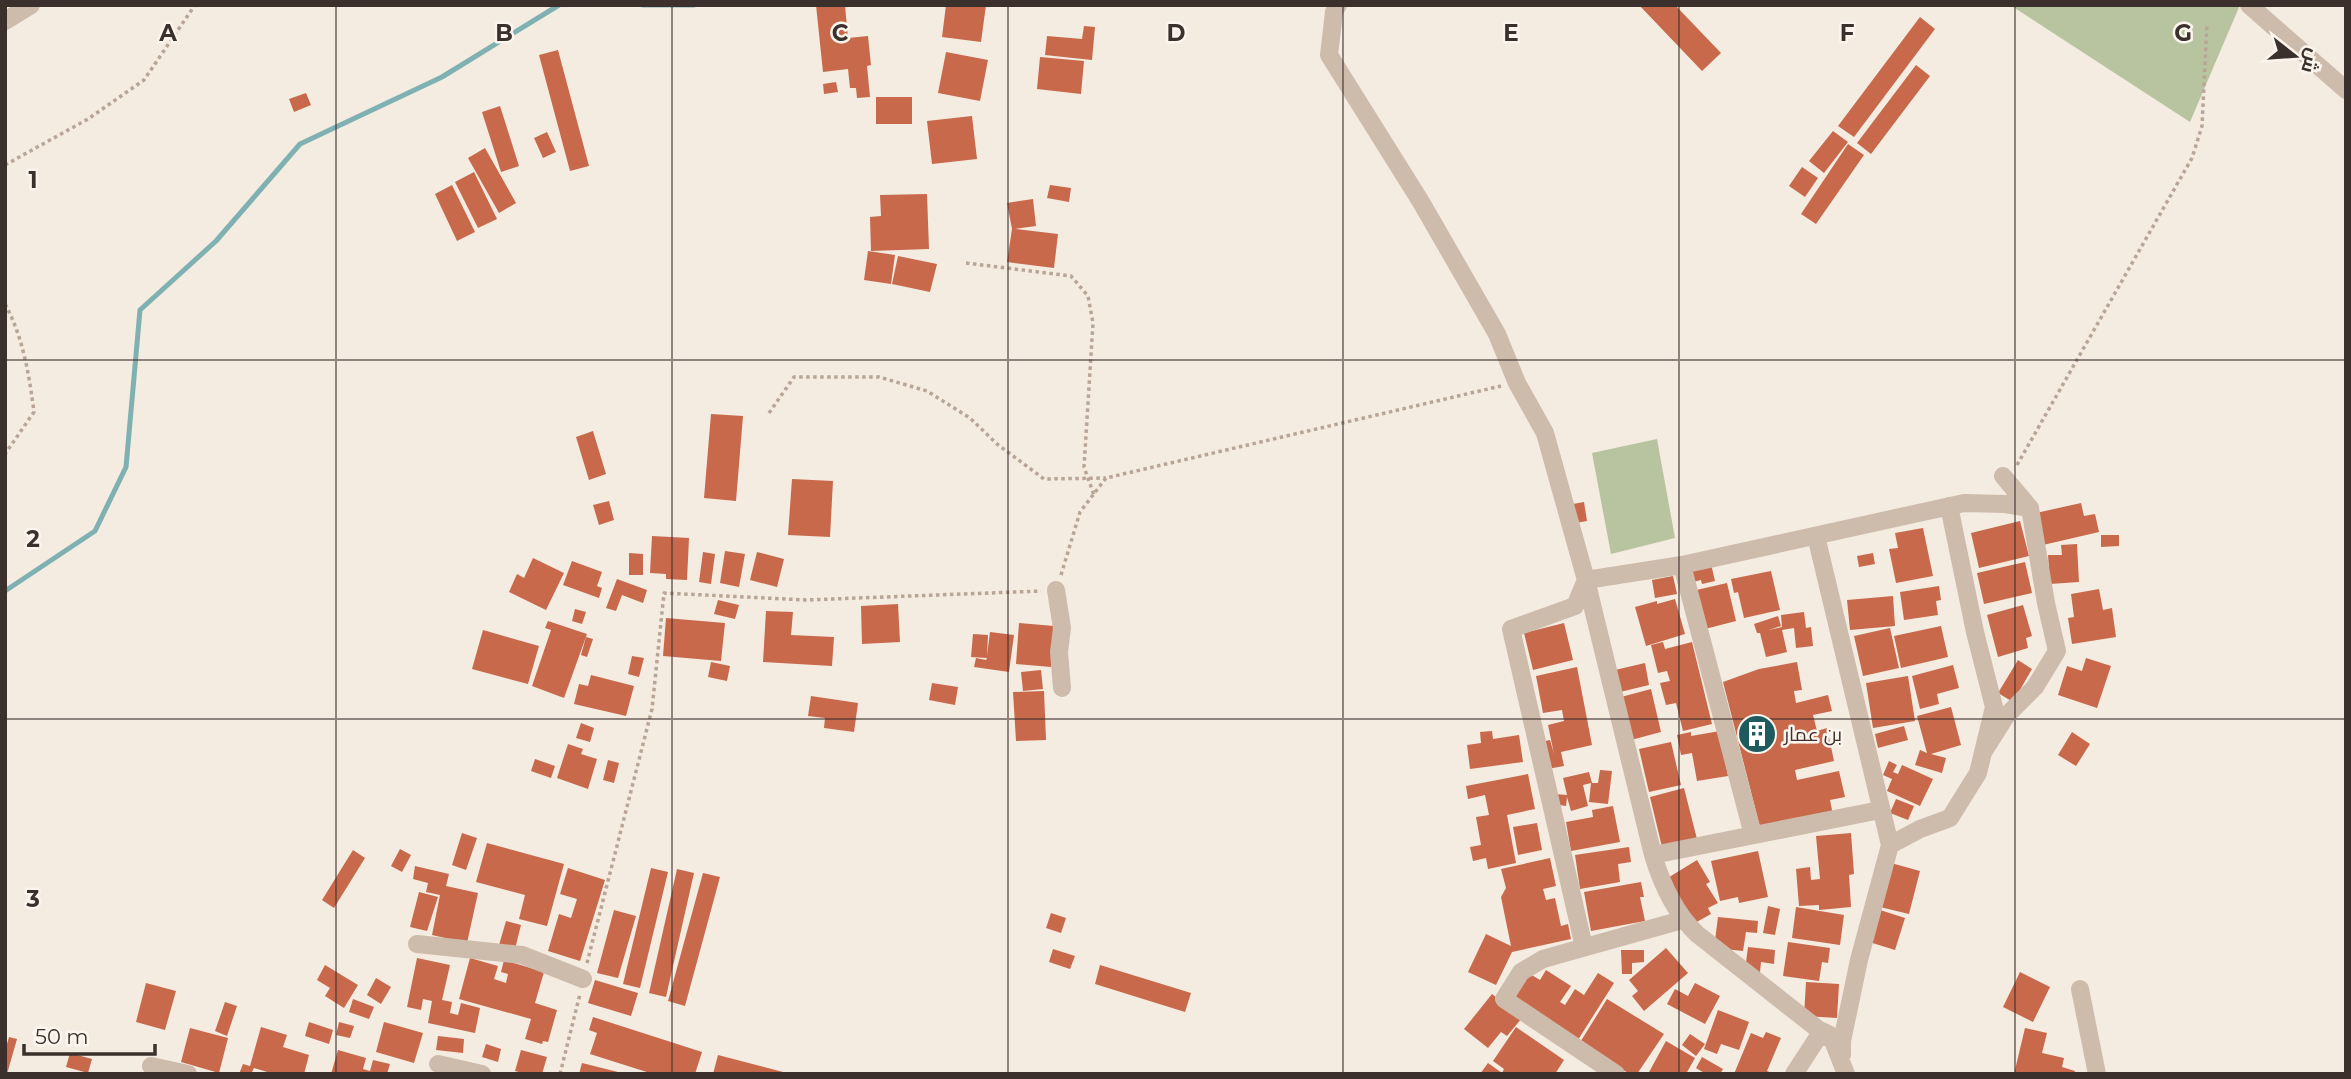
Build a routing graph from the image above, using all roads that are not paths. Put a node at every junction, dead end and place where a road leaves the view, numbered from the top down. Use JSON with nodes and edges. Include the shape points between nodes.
{"nodes":[{"id":1,"x":30,"y":5,"type":"edge"},
{"id":2,"x":1338,"y":5,"type":"edge"},
{"id":3,"x":2249,"y":5,"type":"edge"},
{"id":4,"x":5,"y":21,"type":"edge"},
{"id":5,"x":2346,"y":90,"type":"edge"},
{"id":6,"x":2003,"y":476,"type":"road end"},
{"id":7,"x":1949,"y":506,"type":"junction"},
{"id":8,"x":2030,"y":508,"type":"junction"},
{"id":9,"x":1816,"y":536,"type":"junction"},
{"id":10,"x":1682,"y":565,"type":"junction"},
{"id":11,"x":1587,"y":580,"type":"junction"},
{"id":12,"x":1056,"y":590,"type":"road end"},
{"id":13,"x":1062,"y":688,"type":"dead end"},
{"id":14,"x":1984,"y":751,"type":"junction"},
{"id":15,"x":1880,"y":810,"type":"junction"},
{"id":16,"x":1753,"y":835,"type":"junction"},
{"id":17,"x":1890,"y":845,"type":"junction"},
{"id":18,"x":1653,"y":855,"type":"junction"},
{"id":19,"x":1682,"y":920,"type":"junction"},
{"id":20,"x":417,"y":944,"type":"dead end"},
{"id":21,"x":1584,"y":947,"type":"junction"},
{"id":22,"x":583,"y":979,"type":"road end"},
{"id":23,"x":2080,"y":989,"type":"dead end"},
{"id":24,"x":1822,"y":1031,"type":"junction"},
{"id":25,"x":1842,"y":1041,"type":"junction"},
{"id":26,"x":438,"y":1064,"type":"dead end"},
{"id":27,"x":151,"y":1066,"type":"dead end"},
{"id":28,"x":1844,"y":1069,"type":"edge"},
{"id":29,"x":188,"y":1074,"type":"edge"},
{"id":30,"x":482,"y":1074,"type":"edge"},
{"id":31,"x":1616,"y":1074,"type":"edge"},
{"id":32,"x":1794,"y":1074,"type":"edge"},
{"id":33,"x":2097,"y":1074,"type":"edge"}],
"edges":[{"from":1,"to":4,"type":"street"},
{"from":2,"to":11,"type":"street","via":[[1329,55],[1497,334],[1545,433]]},
{"from":3,"to":5,"type":"street"},
{"from":6,"to":8,"type":"street"},
{"from":7,"to":8,"type":"street"},
{"from":7,"to":9,"type":"street"},
{"from":7,"to":14,"type":"street","via":[[1994,707]]},
{"from":8,"to":14,"type":"street","via":[[2057,651]]},
{"from":9,"to":10,"type":"street"},
{"from":9,"to":15,"type":"street"},
{"from":10,"to":11,"type":"street"},
{"from":10,"to":16,"type":"street"},
{"from":11,"to":18,"type":"street"},
{"from":11,"to":21,"type":"street","via":[[1575,606],[1511,629]]},
{"from":12,"to":13,"type":"street","via":[[1062,628]]},
{"from":14,"to":17,"type":"street","via":[[1979,773],[1950,818]]},
{"from":15,"to":16,"type":"street"},
{"from":15,"to":17,"type":"street"},
{"from":16,"to":18,"type":"street"},
{"from":17,"to":25,"type":"street","via":[[1858,960]]},
{"from":18,"to":19,"type":"street"},
{"from":19,"to":21,"type":"street"},
{"from":19,"to":24,"type":"street"},
{"from":20,"to":22,"type":"street","via":[[523,955]]},
{"from":21,"to":31,"type":"street","via":[[1543,959],[1521,972],[1504,999]]},
{"from":23,"to":33,"type":"street"},
{"from":24,"to":25,"type":"street"},
{"from":24,"to":28,"type":"street","via":[[1833,1041]]},
{"from":24,"to":32,"type":"street"},
{"from":25,"to":28,"type":"street"},
{"from":26,"to":30,"type":"street"},
{"from":27,"to":29,"type":"street"}]}
